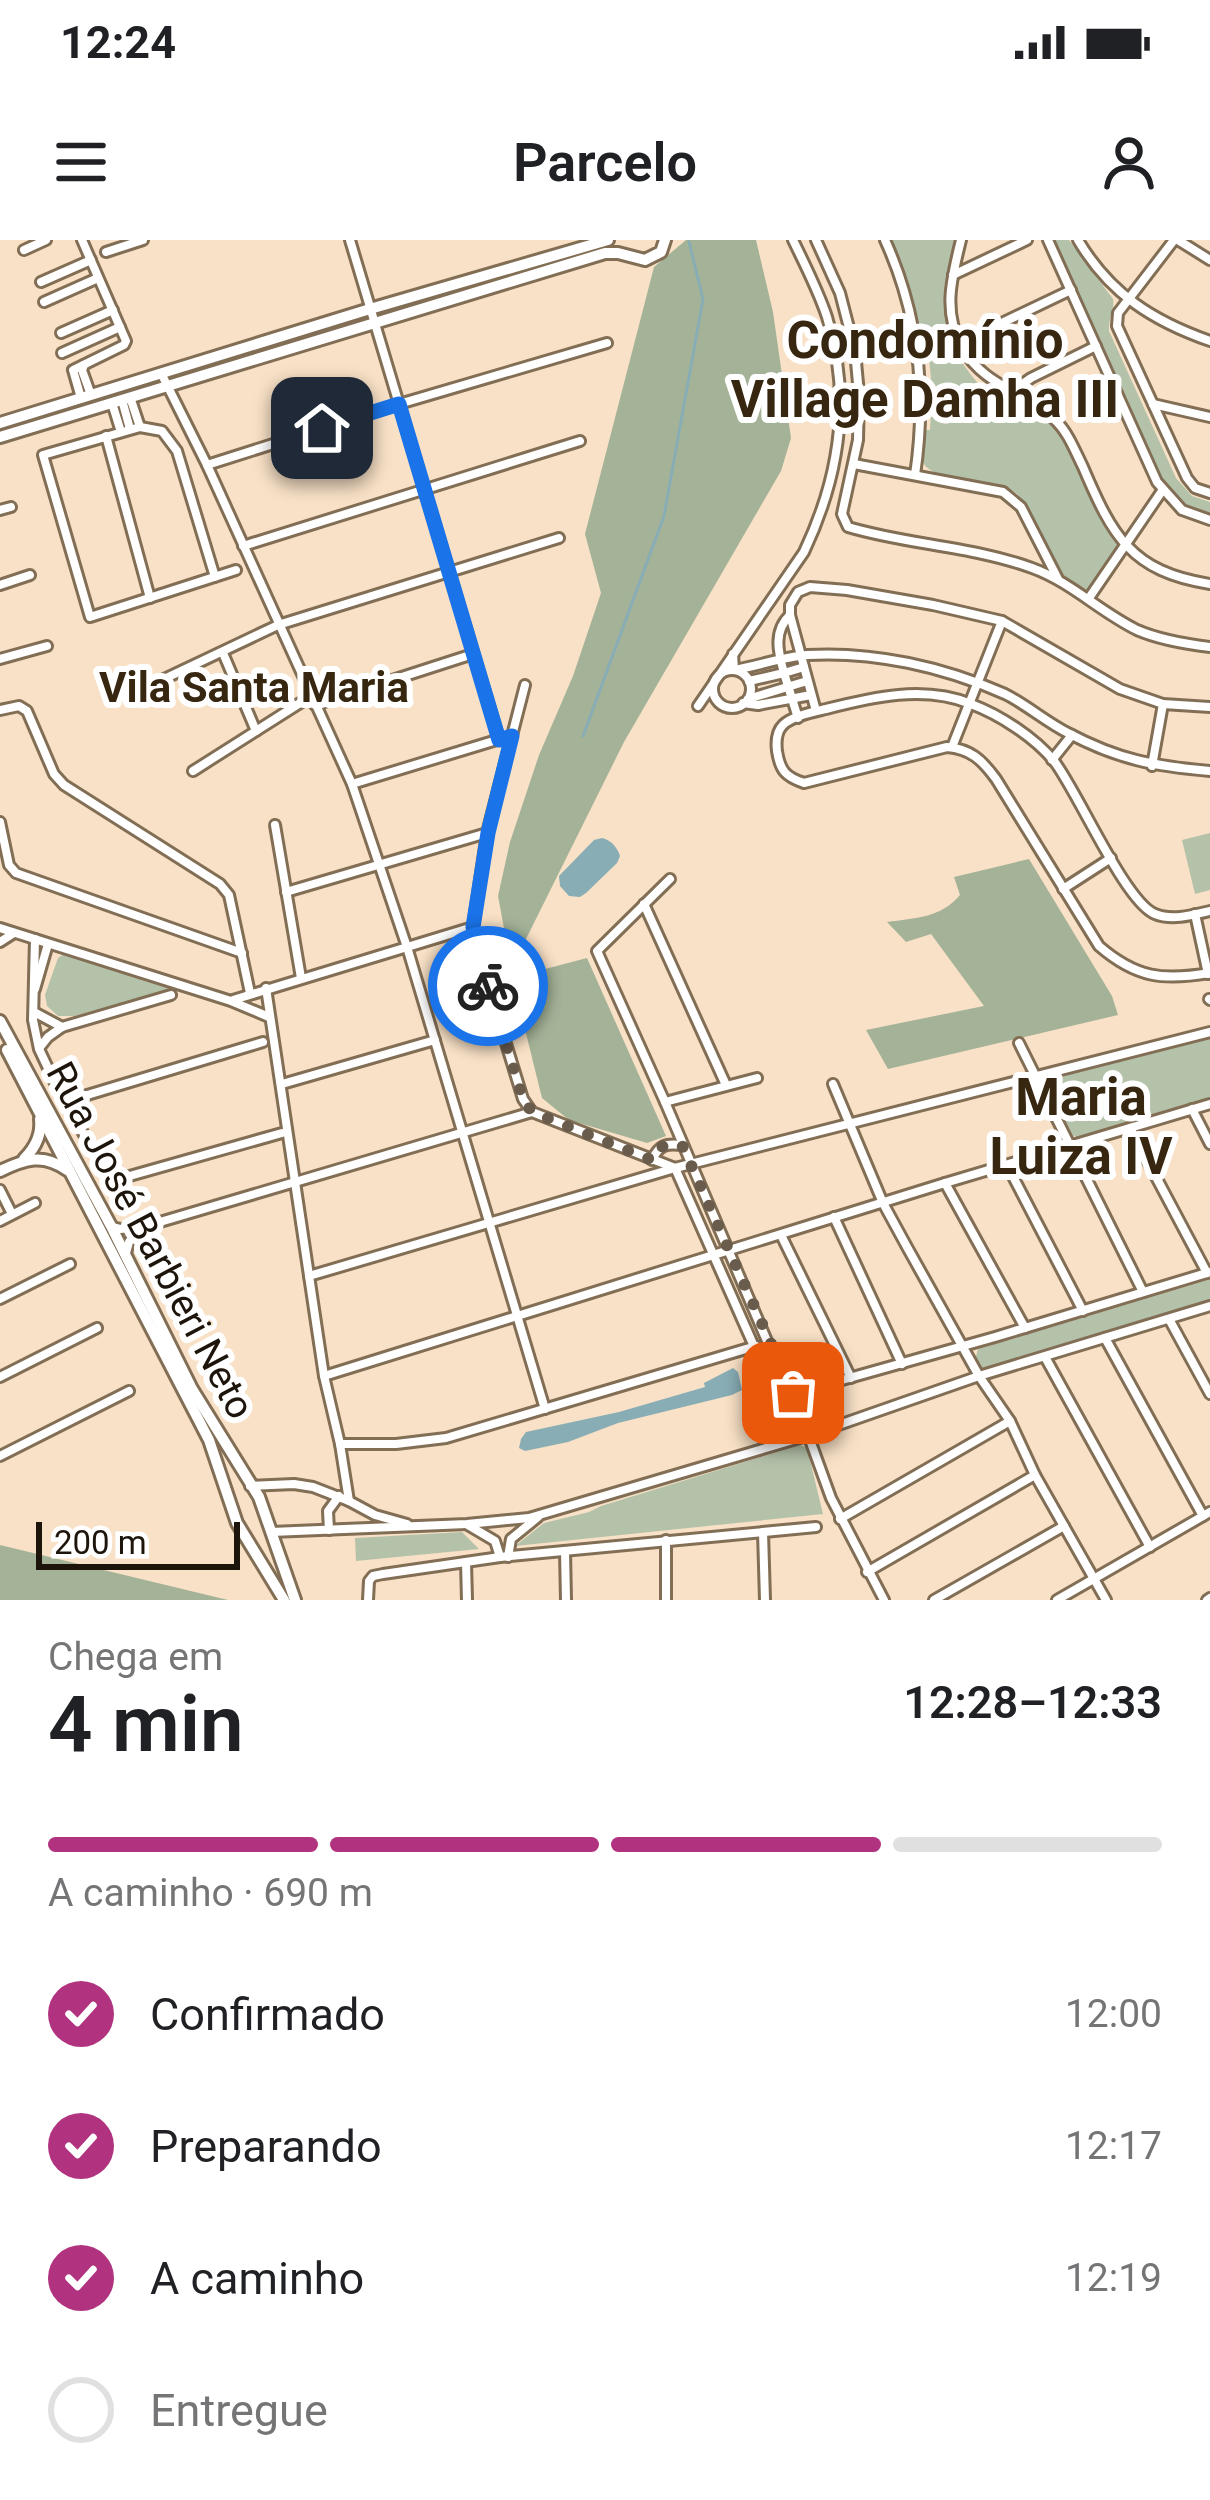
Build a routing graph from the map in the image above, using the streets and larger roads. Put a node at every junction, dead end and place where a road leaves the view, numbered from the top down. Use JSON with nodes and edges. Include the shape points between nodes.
{"nodes":[{"id":1,"x":46,"y":240,"type":"edge"},
{"id":2,"x":82,"y":240,"type":"edge"},
{"id":3,"x":143,"y":240,"type":"edge"},
{"id":4,"x":350,"y":240,"type":"edge"},
{"id":5,"x":608,"y":240,"type":"edge"},
{"id":6,"x":621,"y":240,"type":"edge"},
{"id":7,"x":789,"y":240,"type":"edge"},
{"id":8,"x":815,"y":240,"type":"edge"},
{"id":9,"x":885,"y":240,"type":"edge"},
{"id":10,"x":961,"y":240,"type":"edge"},
{"id":11,"x":1028,"y":240,"type":"edge"},
{"id":12,"x":1048,"y":240,"type":"edge"},
{"id":13,"x":1078,"y":240,"type":"edge"},
{"id":14,"x":1176,"y":240,"type":"edge"},
{"id":15,"x":668,"y":241,"type":"edge"},
{"id":16,"x":124,"y":243,"type":"edge"},
{"id":17,"x":24,"y":250,"type":"dead end"},
{"id":18,"x":106,"y":252,"type":"dead end"},
{"id":19,"x":629,"y":255,"type":"junction"},
{"id":20,"x":91,"y":260,"type":"junction"},
{"id":21,"x":1210,"y":260,"type":"edge"},
{"id":22,"x":952,"y":275,"type":"junction"},
{"id":23,"x":98,"y":278,"type":"junction"},
{"id":24,"x":40,"y":282,"type":"dead end"},
{"id":25,"x":1071,"y":290,"type":"junction"},
{"id":26,"x":1128,"y":299,"type":"junction"},
{"id":27,"x":44,"y":302,"type":"dead end"},
{"id":28,"x":113,"y":310,"type":"junction"},
{"id":29,"x":372,"y":315,"type":"junction"},
{"id":30,"x":120,"y":327,"type":"junction"},
{"id":31,"x":61,"y":333,"type":"dead end"},
{"id":32,"x":1210,"y":341,"type":"edge"},
{"id":33,"x":607,"y":343,"type":"dead end"},
{"id":34,"x":916,"y":343,"type":"junction"},
{"id":35,"x":960,"y":343,"type":"junction"},
{"id":36,"x":280,"y":344,"type":"junction"},
{"id":37,"x":1096,"y":346,"type":"junction"},
{"id":38,"x":855,"y":351,"type":"junction"},
{"id":39,"x":62,"y":353,"type":"dead end"},
{"id":40,"x":161,"y":373,"type":"junction"},
{"id":41,"x":167,"y":386,"type":"junction"},
{"id":42,"x":1010,"y":393,"type":"junction"},
{"id":43,"x":86,"y":396,"type":"junction"},
{"id":44,"x":121,"y":400,"type":"junction"},
{"id":45,"x":399,"y":404,"type":"junction"},
{"id":46,"x":1152,"y":404,"type":"junction"},
{"id":47,"x":1210,"y":417,"type":"edge"},
{"id":48,"x":0,"y":422,"type":"edge"},
{"id":49,"x":130,"y":429,"type":"junction"},
{"id":50,"x":106,"y":436,"type":"junction"},
{"id":51,"x":0,"y":437,"type":"edge"},
{"id":52,"x":580,"y":441,"type":"dead end"},
{"id":53,"x":854,"y":464,"type":"junction"},
{"id":54,"x":207,"y":465,"type":"junction"},
{"id":55,"x":915,"y":475,"type":"junction"},
{"id":56,"x":424,"y":489,"type":"junction"},
{"id":57,"x":1162,"y":490,"type":"junction"},
{"id":58,"x":1210,"y":493,"type":"edge"},
{"id":59,"x":1210,"y":520,"type":"edge"},
{"id":60,"x":559,"y":538,"type":"dead end"},
{"id":61,"x":1125,"y":545,"type":"junction"},
{"id":62,"x":243,"y":546,"type":"junction"},
{"id":63,"x":1042,"y":551,"type":"junction"},
{"id":64,"x":1030,"y":567,"type":"junction"},
{"id":65,"x":236,"y":570,"type":"dead end"},
{"id":66,"x":449,"y":571,"type":"junction"},
{"id":67,"x":30,"y":575,"type":"dead end"},
{"id":68,"x":215,"y":577,"type":"junction"},
{"id":69,"x":1058,"y":579,"type":"junction"},
{"id":70,"x":1210,"y":584,"type":"edge"},
{"id":71,"x":0,"y":585,"type":"edge"},
{"id":72,"x":150,"y":598,"type":"junction"},
{"id":73,"x":1088,"y":598,"type":"junction"},
{"id":74,"x":790,"y":615,"type":"junction"},
{"id":75,"x":1003,"y":621,"type":"junction"},
{"id":76,"x":278,"y":625,"type":"junction"},
{"id":77,"x":46,"y":646,"type":"dead end"},
{"id":78,"x":1210,"y":647,"type":"edge"},
{"id":79,"x":223,"y":652,"type":"junction"},
{"id":80,"x":473,"y":654,"type":"junction"},
{"id":81,"x":734,"y":654,"type":"junction"},
{"id":82,"x":802,"y":656,"type":"junction"},
{"id":83,"x":0,"y":659,"type":"edge"},
{"id":84,"x":780,"y":661,"type":"junction"},
{"id":85,"x":804,"y":667,"type":"junction"},
{"id":86,"x":734,"y":670,"type":"junction"},
{"id":87,"x":784,"y":674,"type":"junction"},
{"id":88,"x":717,"y":677,"type":"junction"},
{"id":89,"x":749,"y":680,"type":"junction"},
{"id":90,"x":807,"y":681,"type":"junction"},
{"id":91,"x":976,"y":682,"type":"junction"},
{"id":92,"x":525,"y":686,"type":"dead end"},
{"id":93,"x":787,"y":687,"type":"junction"},
{"id":94,"x":145,"y":688,"type":"dead end"},
{"id":95,"x":811,"y":695,"type":"junction"},
{"id":96,"x":791,"y":698,"type":"junction"},
{"id":97,"x":313,"y":700,"type":"junction"},
{"id":98,"x":716,"y":700,"type":"junction"},
{"id":99,"x":746,"y":701,"type":"junction"},
{"id":100,"x":968,"y":703,"type":"junction"},
{"id":101,"x":1163,"y":704,"type":"junction"},
{"id":102,"x":1210,"y":707,"type":"edge"},
{"id":103,"x":0,"y":710,"type":"edge"},
{"id":104,"x":815,"y":711,"type":"junction"},
{"id":105,"x":798,"y":718,"type":"junction"},
{"id":106,"x":256,"y":731,"type":"junction"},
{"id":107,"x":1072,"y":735,"type":"junction"},
{"id":108,"x":512,"y":736,"type":"junction"},
{"id":109,"x":499,"y":740,"type":"junction"},
{"id":110,"x":952,"y":747,"type":"junction"},
{"id":111,"x":1052,"y":760,"type":"junction"},
{"id":112,"x":1152,"y":766,"type":"junction"},
{"id":113,"x":193,"y":771,"type":"dead end"},
{"id":114,"x":1210,"y":771,"type":"edge"},
{"id":115,"x":352,"y":784,"type":"junction"},
{"id":116,"x":0,"y":822,"type":"edge"},
{"id":117,"x":275,"y":825,"type":"dead end"},
{"id":118,"x":488,"y":833,"type":"junction"},
{"id":119,"x":1111,"y":858,"type":"junction"},
{"id":120,"x":380,"y":865,"type":"junction"},
{"id":121,"x":670,"y":879,"type":"dead end"},
{"id":122,"x":1063,"y":889,"type":"junction"},
{"id":123,"x":286,"y":892,"type":"junction"},
{"id":124,"x":644,"y":904,"type":"junction"},
{"id":125,"x":1210,"y":911,"type":"edge"},
{"id":126,"x":1195,"y":914,"type":"junction"},
{"id":127,"x":473,"y":927,"type":"junction"},
{"id":128,"x":0,"y":928,"type":"edge"},
{"id":129,"x":21,"y":934,"type":"junction"},
{"id":130,"x":35,"y":939,"type":"junction"},
{"id":131,"x":0,"y":942,"type":"edge"},
{"id":132,"x":47,"y":944,"type":"junction"},
{"id":133,"x":407,"y":947,"type":"junction"},
{"id":134,"x":243,"y":953,"type":"junction"},
{"id":135,"x":1209,"y":974,"type":"edge"},
{"id":136,"x":301,"y":978,"type":"junction"},
{"id":137,"x":266,"y":988,"type":"junction"},
{"id":138,"x":35,"y":990,"type":"junction"},
{"id":139,"x":250,"y":993,"type":"junction"},
{"id":140,"x":171,"y":995,"type":"dead end"},
{"id":141,"x":231,"y":1001,"type":"junction"},
{"id":142,"x":33,"y":1012,"type":"junction"},
{"id":143,"x":269,"y":1017,"type":"junction"},
{"id":144,"x":0,"y":1021,"type":"edge"},
{"id":145,"x":62,"y":1027,"type":"junction"},
{"id":146,"x":1210,"y":1032,"type":"edge"},
{"id":147,"x":0,"y":1036,"type":"edge"},
{"id":148,"x":435,"y":1040,"type":"junction"},
{"id":149,"x":263,"y":1042,"type":"dead end"},
{"id":150,"x":1019,"y":1043,"type":"dead end"},
{"id":151,"x":39,"y":1048,"type":"junction"},
{"id":152,"x":1035,"y":1077,"type":"junction"},
{"id":153,"x":758,"y":1078,"type":"dead end"},
{"id":154,"x":282,"y":1084,"type":"junction"},
{"id":155,"x":833,"y":1084,"type":"dead end"},
{"id":156,"x":726,"y":1085,"type":"junction"},
{"id":157,"x":64,"y":1102,"type":"junction"},
{"id":158,"x":665,"y":1102,"type":"junction"},
{"id":159,"x":1210,"y":1104,"type":"edge"},
{"id":160,"x":1192,"y":1109,"type":"junction"},
{"id":161,"x":38,"y":1112,"type":"junction"},
{"id":162,"x":532,"y":1112,"type":"junction"},
{"id":163,"x":850,"y":1122,"type":"junction"},
{"id":164,"x":1130,"y":1128,"type":"junction"},
{"id":165,"x":281,"y":1132,"type":"dead end"},
{"id":166,"x":463,"y":1132,"type":"junction"},
{"id":167,"x":1210,"y":1144,"type":"edge"},
{"id":168,"x":682,"y":1145,"type":"junction"},
{"id":169,"x":1068,"y":1146,"type":"junction"},
{"id":170,"x":24,"y":1159,"type":"junction"},
{"id":171,"x":652,"y":1160,"type":"junction"},
{"id":172,"x":690,"y":1164,"type":"junction"},
{"id":173,"x":1007,"y":1165,"type":"junction"},
{"id":174,"x":675,"y":1168,"type":"junction"},
{"id":175,"x":0,"y":1171,"type":"edge"},
{"id":176,"x":74,"y":1177,"type":"junction"},
{"id":177,"x":295,"y":1181,"type":"junction"},
{"id":178,"x":945,"y":1183,"type":"junction"},
{"id":179,"x":0,"y":1190,"type":"edge"},
{"id":180,"x":35,"y":1203,"type":"dead end"},
{"id":181,"x":883,"y":1203,"type":"junction"},
{"id":182,"x":12,"y":1214,"type":"junction"},
{"id":183,"x":834,"y":1217,"type":"junction"},
{"id":184,"x":0,"y":1221,"type":"edge"},
{"id":185,"x":490,"y":1224,"type":"junction"},
{"id":186,"x":111,"y":1226,"type":"junction"},
{"id":187,"x":143,"y":1227,"type":"junction"},
{"id":188,"x":781,"y":1235,"type":"junction"},
{"id":189,"x":728,"y":1250,"type":"junction"},
{"id":190,"x":125,"y":1255,"type":"junction"},
{"id":191,"x":715,"y":1256,"type":"junction"},
{"id":192,"x":70,"y":1264,"type":"dead end"},
{"id":193,"x":1208,"y":1272,"type":"edge"},
{"id":194,"x":309,"y":1276,"type":"junction"},
{"id":195,"x":1143,"y":1292,"type":"junction"},
{"id":196,"x":0,"y":1299,"type":"edge"},
{"id":197,"x":1210,"y":1306,"type":"edge"},
{"id":198,"x":1083,"y":1311,"type":"junction"},
{"id":199,"x":518,"y":1316,"type":"junction"},
{"id":200,"x":1168,"y":1319,"type":"junction"},
{"id":201,"x":97,"y":1328,"type":"dead end"},
{"id":202,"x":1025,"y":1328,"type":"junction"},
{"id":203,"x":1105,"y":1338,"type":"junction"},
{"id":204,"x":767,"y":1341,"type":"junction"},
{"id":205,"x":963,"y":1346,"type":"junction"},
{"id":206,"x":754,"y":1347,"type":"junction"},
{"id":207,"x":1045,"y":1357,"type":"junction"},
{"id":208,"x":902,"y":1364,"type":"junction"},
{"id":209,"x":324,"y":1376,"type":"junction"},
{"id":210,"x":979,"y":1376,"type":"junction"},
{"id":211,"x":0,"y":1377,"type":"edge"},
{"id":212,"x":851,"y":1378,"type":"junction"},
{"id":213,"x":129,"y":1390,"type":"dead end"},
{"id":214,"x":793,"y":1393,"type":"junction"},
{"id":215,"x":1210,"y":1394,"type":"edge"},
{"id":216,"x":778,"y":1398,"type":"junction"},
{"id":217,"x":545,"y":1409,"type":"junction"},
{"id":218,"x":1010,"y":1421,"type":"junction"},
{"id":219,"x":810,"y":1435,"type":"junction"},
{"id":220,"x":795,"y":1439,"type":"junction"},
{"id":221,"x":340,"y":1444,"type":"junction"},
{"id":222,"x":0,"y":1456,"type":"edge"},
{"id":223,"x":1035,"y":1475,"type":"junction"},
{"id":224,"x":250,"y":1486,"type":"junction"},
{"id":225,"x":339,"y":1496,"type":"junction"},
{"id":226,"x":230,"y":1498,"type":"junction"},
{"id":227,"x":349,"y":1501,"type":"junction"},
{"id":228,"x":1206,"y":1514,"type":"edge"},
{"id":229,"x":374,"y":1515,"type":"junction"},
{"id":230,"x":541,"y":1515,"type":"junction"},
{"id":231,"x":840,"y":1519,"type":"junction"},
{"id":232,"x":467,"y":1524,"type":"junction"},
{"id":233,"x":415,"y":1526,"type":"junction"},
{"id":234,"x":1064,"y":1526,"type":"junction"},
{"id":235,"x":370,"y":1528,"type":"junction"},
{"id":236,"x":815,"y":1528,"type":"dead end"},
{"id":237,"x":328,"y":1530,"type":"junction"},
{"id":238,"x":270,"y":1532,"type":"junction"},
{"id":239,"x":763,"y":1532,"type":"junction"},
{"id":240,"x":247,"y":1535,"type":"junction"},
{"id":241,"x":666,"y":1540,"type":"junction"},
{"id":242,"x":1150,"y":1547,"type":"junction"},
{"id":243,"x":565,"y":1552,"type":"junction"},
{"id":244,"x":504,"y":1557,"type":"junction"},
{"id":245,"x":466,"y":1562,"type":"junction"},
{"id":246,"x":867,"y":1572,"type":"junction"},
{"id":247,"x":1094,"y":1580,"type":"junction"},
{"id":248,"x":284,"y":1600,"type":"edge"},
{"id":249,"x":295,"y":1600,"type":"edge"},
{"id":250,"x":368,"y":1600,"type":"edge"},
{"id":251,"x":467,"y":1600,"type":"edge"},
{"id":252,"x":566,"y":1600,"type":"edge"},
{"id":253,"x":666,"y":1600,"type":"edge"},
{"id":254,"x":765,"y":1600,"type":"edge"},
{"id":255,"x":884,"y":1600,"type":"edge"},
{"id":256,"x":934,"y":1600,"type":"edge"},
{"id":257,"x":1057,"y":1600,"type":"edge"},
{"id":258,"x":1106,"y":1600,"type":"edge"}],
"edges":[{"from":1,"to":17,"type":"street"},
{"from":2,"to":20,"type":"street"},
{"from":3,"to":16,"type":"street"},
{"from":4,"to":29,"type":"street"},
{"from":5,"to":29,"type":"street"},
{"from":6,"to":19,"type":"street"},
{"from":7,"to":81,"type":"street","via":[[827,317],[838,368],[834,472],[804,552]]},
{"from":8,"to":38,"type":"street"},
{"from":9,"to":34,"type":"street"},
{"from":10,"to":22,"type":"street"},
{"from":11,"to":22,"type":"street"},
{"from":12,"to":25,"type":"street"},
{"from":13,"to":26,"type":"street"},
{"from":14,"to":21,"type":"street"},
{"from":14,"to":26,"type":"street"},
{"from":15,"to":19,"type":"street","via":[[645,260]]},
{"from":16,"to":18,"type":"street"},
{"from":19,"to":29,"type":"street","via":[[605,253]]},
{"from":20,"to":23,"type":"street"},
{"from":20,"to":24,"type":"street"},
{"from":22,"to":35,"type":"street"},
{"from":23,"to":27,"type":"street"},
{"from":23,"to":28,"type":"street"},
{"from":25,"to":35,"type":"street"},
{"from":25,"to":37,"type":"street"},
{"from":26,"to":32,"type":"street"},
{"from":26,"to":46,"type":"street","via":[[1117,326]]},
{"from":28,"to":30,"type":"street"},
{"from":28,"to":31,"type":"street"},
{"from":29,"to":36,"type":"street"},
{"from":29,"to":45,"type":"street"},
{"from":30,"to":39,"type":"street"},
{"from":30,"to":43,"type":"street","via":[[126,344],[84,363]]},
{"from":33,"to":45,"type":"street"},
{"from":34,"to":38,"type":"street"},
{"from":34,"to":55,"type":"street","via":[[922,410]]},
{"from":35,"to":42,"type":"street"},
{"from":36,"to":40,"type":"street"},
{"from":36,"to":41,"type":"street"},
{"from":37,"to":42,"type":"street"},
{"from":37,"to":57,"type":"street"},
{"from":38,"to":53,"type":"street"},
{"from":40,"to":41,"type":"street"},
{"from":40,"to":43,"type":"street"},
{"from":41,"to":44,"type":"street"},
{"from":41,"to":54,"type":"street"},
{"from":42,"to":61,"type":"street","via":[[1058,422]]},
{"from":43,"to":48,"type":"street"},
{"from":44,"to":49,"type":"street"},
{"from":44,"to":49,"type":"street"},
{"from":44,"to":51,"type":"street"},
{"from":45,"to":54,"type":"street"},
{"from":45,"to":56,"type":"street"},
{"from":46,"to":47,"type":"street"},
{"from":46,"to":58,"type":"street","via":[[1183,471]]},
{"from":49,"to":50,"type":"street"},
{"from":49,"to":68,"type":"street","via":[[162,431],[172,440]]},
{"from":50,"to":72,"type":"street"},
{"from":50,"to":72,"type":"street","via":[[43,455],[90,617]]},
{"from":52,"to":56,"type":"street"},
{"from":53,"to":55,"type":"street"},
{"from":53,"to":64,"type":"street","via":[[842,514],[854,529]]},
{"from":54,"to":62,"type":"street"},
{"from":55,"to":63,"type":"street","via":[[1003,492],[1021,508]]},
{"from":56,"to":62,"type":"street"},
{"from":56,"to":66,"type":"street"},
{"from":57,"to":59,"type":"street","via":[[1182,510]]},
{"from":57,"to":61,"type":"street"},
{"from":60,"to":66,"type":"street"},
{"from":61,"to":70,"type":"street","via":[[1170,574]]},
{"from":61,"to":73,"type":"street"},
{"from":62,"to":76,"type":"street"},
{"from":63,"to":64,"type":"street"},
{"from":63,"to":69,"type":"street"},
{"from":64,"to":69,"type":"street"},
{"from":65,"to":68,"type":"street"},
{"from":66,"to":76,"type":"street"},
{"from":66,"to":80,"type":"street"},
{"from":67,"to":71,"type":"street"},
{"from":68,"to":72,"type":"street"},
{"from":69,"to":73,"type":"street"},
{"from":73,"to":78,"type":"street","via":[[1138,630]]},
{"from":74,"to":75,"type":"street","via":[[798,592],[810,587]]},
{"from":74,"to":82,"type":"street"},
{"from":74,"to":84,"type":"street","via":[[781,624]]},
{"from":75,"to":91,"type":"street"},
{"from":75,"to":101,"type":"street","via":[[1120,689]]},
{"from":76,"to":79,"type":"street"},
{"from":76,"to":97,"type":"street"},
{"from":77,"to":83,"type":"street"},
{"from":79,"to":94,"type":"street"},
{"from":79,"to":106,"type":"street"},
{"from":80,"to":97,"type":"street"},
{"from":80,"to":109,"type":"street"},
{"from":81,"to":86,"type":"street"},
{"from":81,"to":88,"type":"street"},
{"from":82,"to":84,"type":"street"},
{"from":82,"to":85,"type":"street"},
{"from":82,"to":91,"type":"street","via":[[856,654]]},
{"from":84,"to":86,"type":"street"},
{"from":84,"to":87,"type":"street"},
{"from":85,"to":87,"type":"street"},
{"from":85,"to":90,"type":"street"},
{"from":86,"to":88,"type":"street"},
{"from":86,"to":89,"type":"street"},
{"from":87,"to":89,"type":"street"},
{"from":87,"to":93,"type":"street"},
{"from":88,"to":98,"type":"street"},
{"from":88,"to":98,"type":"street","via":[[698,706]]},
{"from":89,"to":99,"type":"street"},
{"from":90,"to":93,"type":"street"},
{"from":90,"to":95,"type":"street"},
{"from":91,"to":100,"type":"street"},
{"from":91,"to":107,"type":"street"},
{"from":92,"to":108,"type":"street"},
{"from":93,"to":96,"type":"street"},
{"from":93,"to":99,"type":"street"},
{"from":95,"to":96,"type":"street"},
{"from":95,"to":104,"type":"street"},
{"from":96,"to":99,"type":"street"},
{"from":96,"to":105,"type":"street"},
{"from":97,"to":106,"type":"street"},
{"from":97,"to":115,"type":"street"},
{"from":98,"to":99,"type":"street","via":[[732,707]]},
{"from":100,"to":104,"type":"street","via":[[922,694]]},
{"from":100,"to":110,"type":"street"},
{"from":100,"to":111,"type":"street"},
{"from":101,"to":102,"type":"street"},
{"from":101,"to":112,"type":"street"},
{"from":103,"to":134,"type":"street","via":[[27,711],[60,782],[220,884]]},
{"from":104,"to":105,"type":"street"},
{"from":105,"to":110,"type":"street","via":[[776,737],[780,766],[804,783]]},
{"from":106,"to":113,"type":"street"},
{"from":107,"to":111,"type":"street"},
{"from":107,"to":112,"type":"street"},
{"from":108,"to":109,"type":"street"},
{"from":108,"to":118,"type":"street"},
{"from":109,"to":115,"type":"street"},
{"from":110,"to":122,"type":"street","via":[[981,759]]},
{"from":111,"to":119,"type":"street"},
{"from":112,"to":114,"type":"street"},
{"from":115,"to":120,"type":"street"},
{"from":116,"to":134,"type":"street","via":[[18,874]]},
{"from":117,"to":123,"type":"street"},
{"from":118,"to":120,"type":"street"},
{"from":118,"to":127,"type":"street"},
{"from":119,"to":122,"type":"street"},
{"from":119,"to":126,"type":"street","via":[[1146,909],[1169,918]]},
{"from":120,"to":123,"type":"street"},
{"from":120,"to":133,"type":"street"},
{"from":121,"to":124,"type":"street"},
{"from":122,"to":135,"type":"street","via":[[1114,959],[1173,980]]},
{"from":123,"to":136,"type":"street"},
{"from":124,"to":156,"type":"street"},
{"from":124,"to":158,"type":"street","via":[[597,951]]},
{"from":125,"to":126,"type":"street"},
{"from":126,"to":135,"type":"street"},
{"from":127,"to":133,"type":"street"},
{"from":127,"to":162,"type":"street"},
{"from":128,"to":129,"type":"street"},
{"from":129,"to":130,"type":"street"},
{"from":129,"to":131,"type":"street"},
{"from":130,"to":132,"type":"street"},
{"from":130,"to":138,"type":"street"},
{"from":132,"to":138,"type":"street"},
{"from":132,"to":141,"type":"street"},
{"from":133,"to":136,"type":"street"},
{"from":133,"to":148,"type":"street"},
{"from":134,"to":139,"type":"street"},
{"from":136,"to":137,"type":"street"},
{"from":137,"to":139,"type":"street"},
{"from":137,"to":143,"type":"street"},
{"from":138,"to":142,"type":"street"},
{"from":139,"to":141,"type":"street"},
{"from":140,"to":145,"type":"street"},
{"from":141,"to":143,"type":"street"},
{"from":142,"to":145,"type":"street"},
{"from":142,"to":151,"type":"street"},
{"from":143,"to":154,"type":"street"},
{"from":144,"to":186,"type":"street","name":"Rua José Barbieri Neto"},
{"from":145,"to":151,"type":"street"},
{"from":146,"to":152,"type":"street"},
{"from":147,"to":161,"type":"street","name":"Rua José Barbieri Neto"},
{"from":148,"to":154,"type":"street"},
{"from":148,"to":166,"type":"street"},
{"from":149,"to":157,"type":"street"},
{"from":150,"to":152,"type":"street"},
{"from":151,"to":157,"type":"street"},
{"from":152,"to":163,"type":"street"},
{"from":152,"to":169,"type":"street"},
{"from":153,"to":156,"type":"street"},
{"from":154,"to":177,"type":"street"},
{"from":155,"to":163,"type":"street"},
{"from":156,"to":158,"type":"street"},
{"from":157,"to":165,"type":"street","via":[[111,1178]]},
{"from":158,"to":168,"type":"street"},
{"from":159,"to":160,"type":"street"},
{"from":160,"to":164,"type":"street"},
{"from":160,"to":167,"type":"street"},
{"from":161,"to":170,"type":"street","via":[[39,1136]]},
{"from":161,"to":176,"type":"street","name":"Rua José Barbieri Neto"},
{"from":162,"to":166,"type":"street"},
{"from":162,"to":171,"type":"street"},
{"from":163,"to":172,"type":"street"},
{"from":163,"to":181,"type":"street"},
{"from":164,"to":169,"type":"street"},
{"from":164,"to":193,"type":"street"},
{"from":166,"to":177,"type":"street"},
{"from":166,"to":185,"type":"street"},
{"from":168,"to":171,"type":"street","via":[[663,1145]]},
{"from":168,"to":172,"type":"street"},
{"from":169,"to":173,"type":"street"},
{"from":169,"to":195,"type":"street"},
{"from":170,"to":175,"type":"street"},
{"from":170,"to":176,"type":"street","via":[[52,1161]]},
{"from":171,"to":174,"type":"street"},
{"from":172,"to":174,"type":"street"},
{"from":172,"to":189,"type":"street"},
{"from":173,"to":178,"type":"street"},
{"from":173,"to":198,"type":"street"},
{"from":174,"to":185,"type":"street"},
{"from":174,"to":191,"type":"street"},
{"from":176,"to":226,"type":"street","name":"Rua José Barbieri Neto"},
{"from":177,"to":187,"type":"street"},
{"from":177,"to":194,"type":"street"},
{"from":178,"to":181,"type":"street"},
{"from":178,"to":202,"type":"street"},
{"from":179,"to":182,"type":"street"},
{"from":180,"to":182,"type":"street"},
{"from":181,"to":183,"type":"street"},
{"from":181,"to":205,"type":"street"},
{"from":182,"to":184,"type":"street"},
{"from":183,"to":188,"type":"street"},
{"from":183,"to":208,"type":"street"},
{"from":185,"to":194,"type":"street"},
{"from":185,"to":199,"type":"street"},
{"from":186,"to":187,"type":"street"},
{"from":186,"to":190,"type":"street","name":"Rua José Barbieri Neto"},
{"from":187,"to":190,"type":"street"},
{"from":188,"to":189,"type":"street"},
{"from":188,"to":212,"type":"street"},
{"from":189,"to":191,"type":"street"},
{"from":189,"to":204,"type":"street"},
{"from":190,"to":224,"type":"street","name":"Rua José Barbieri Neto"},
{"from":191,"to":199,"type":"street"},
{"from":191,"to":206,"type":"street"},
{"from":192,"to":196,"type":"street"},
{"from":193,"to":195,"type":"street"},
{"from":194,"to":209,"type":"street"},
{"from":195,"to":198,"type":"street"},
{"from":197,"to":200,"type":"street"},
{"from":198,"to":202,"type":"street"},
{"from":199,"to":209,"type":"street"},
{"from":199,"to":217,"type":"street"},
{"from":200,"to":203,"type":"street"},
{"from":200,"to":215,"type":"street"},
{"from":201,"to":211,"type":"street"},
{"from":202,"to":205,"type":"street"},
{"from":203,"to":207,"type":"street"},
{"from":203,"to":228,"type":"street"},
{"from":204,"to":206,"type":"street"},
{"from":204,"to":214,"type":"street"},
{"from":205,"to":208,"type":"street"},
{"from":205,"to":210,"type":"street"},
{"from":206,"to":216,"type":"street"},
{"from":206,"to":217,"type":"street"},
{"from":207,"to":210,"type":"street"},
{"from":207,"to":242,"type":"street"},
{"from":208,"to":212,"type":"street"},
{"from":209,"to":221,"type":"street"},
{"from":210,"to":218,"type":"street"},
{"from":210,"to":219,"type":"street"},
{"from":212,"to":214,"type":"street"},
{"from":213,"to":222,"type":"street"},
{"from":214,"to":216,"type":"street"},
{"from":214,"to":219,"type":"street"},
{"from":216,"to":220,"type":"street"},
{"from":217,"to":221,"type":"street","via":[[446,1438]]},
{"from":218,"to":223,"type":"street"},
{"from":218,"to":231,"type":"street"},
{"from":219,"to":220,"type":"street"},
{"from":219,"to":231,"type":"street"},
{"from":220,"to":230,"type":"street"},
{"from":221,"to":227,"type":"street"},
{"from":223,"to":234,"type":"street"},
{"from":223,"to":246,"type":"street"},
{"from":224,"to":225,"type":"street","via":[[294,1484]]},
{"from":224,"to":226,"type":"street"},
{"from":224,"to":238,"type":"street","name":"Rua José Barbieri Neto"},
{"from":225,"to":227,"type":"street"},
{"from":225,"to":237,"type":"street"},
{"from":226,"to":240,"type":"street","name":"Rua José Barbieri Neto"},
{"from":227,"to":229,"type":"street"},
{"from":228,"to":242,"type":"street"},
{"from":229,"to":233,"type":"street"},
{"from":229,"to":235,"type":"street"},
{"from":230,"to":232,"type":"street"},
{"from":230,"to":244,"type":"street","via":[[511,1539]]},
{"from":231,"to":246,"type":"street"},
{"from":232,"to":233,"type":"street"},
{"from":232,"to":244,"type":"street"},
{"from":233,"to":235,"type":"street"},
{"from":234,"to":247,"type":"street"},
{"from":234,"to":256,"type":"street"},
{"from":235,"to":237,"type":"street"},
{"from":236,"to":239,"type":"street"},
{"from":237,"to":238,"type":"street"},
{"from":238,"to":240,"type":"street"},
{"from":238,"to":249,"type":"street"},
{"from":239,"to":241,"type":"street"},
{"from":239,"to":254,"type":"street"},
{"from":240,"to":248,"type":"street"},
{"from":241,"to":243,"type":"street"},
{"from":241,"to":253,"type":"street"},
{"from":242,"to":247,"type":"street"},
{"from":243,"to":244,"type":"street"},
{"from":243,"to":252,"type":"street"},
{"from":244,"to":245,"type":"street"},
{"from":245,"to":250,"type":"street","via":[[373,1576]]},
{"from":245,"to":251,"type":"street"},
{"from":246,"to":255,"type":"street"},
{"from":247,"to":257,"type":"street"},
{"from":247,"to":258,"type":"street"}]}
